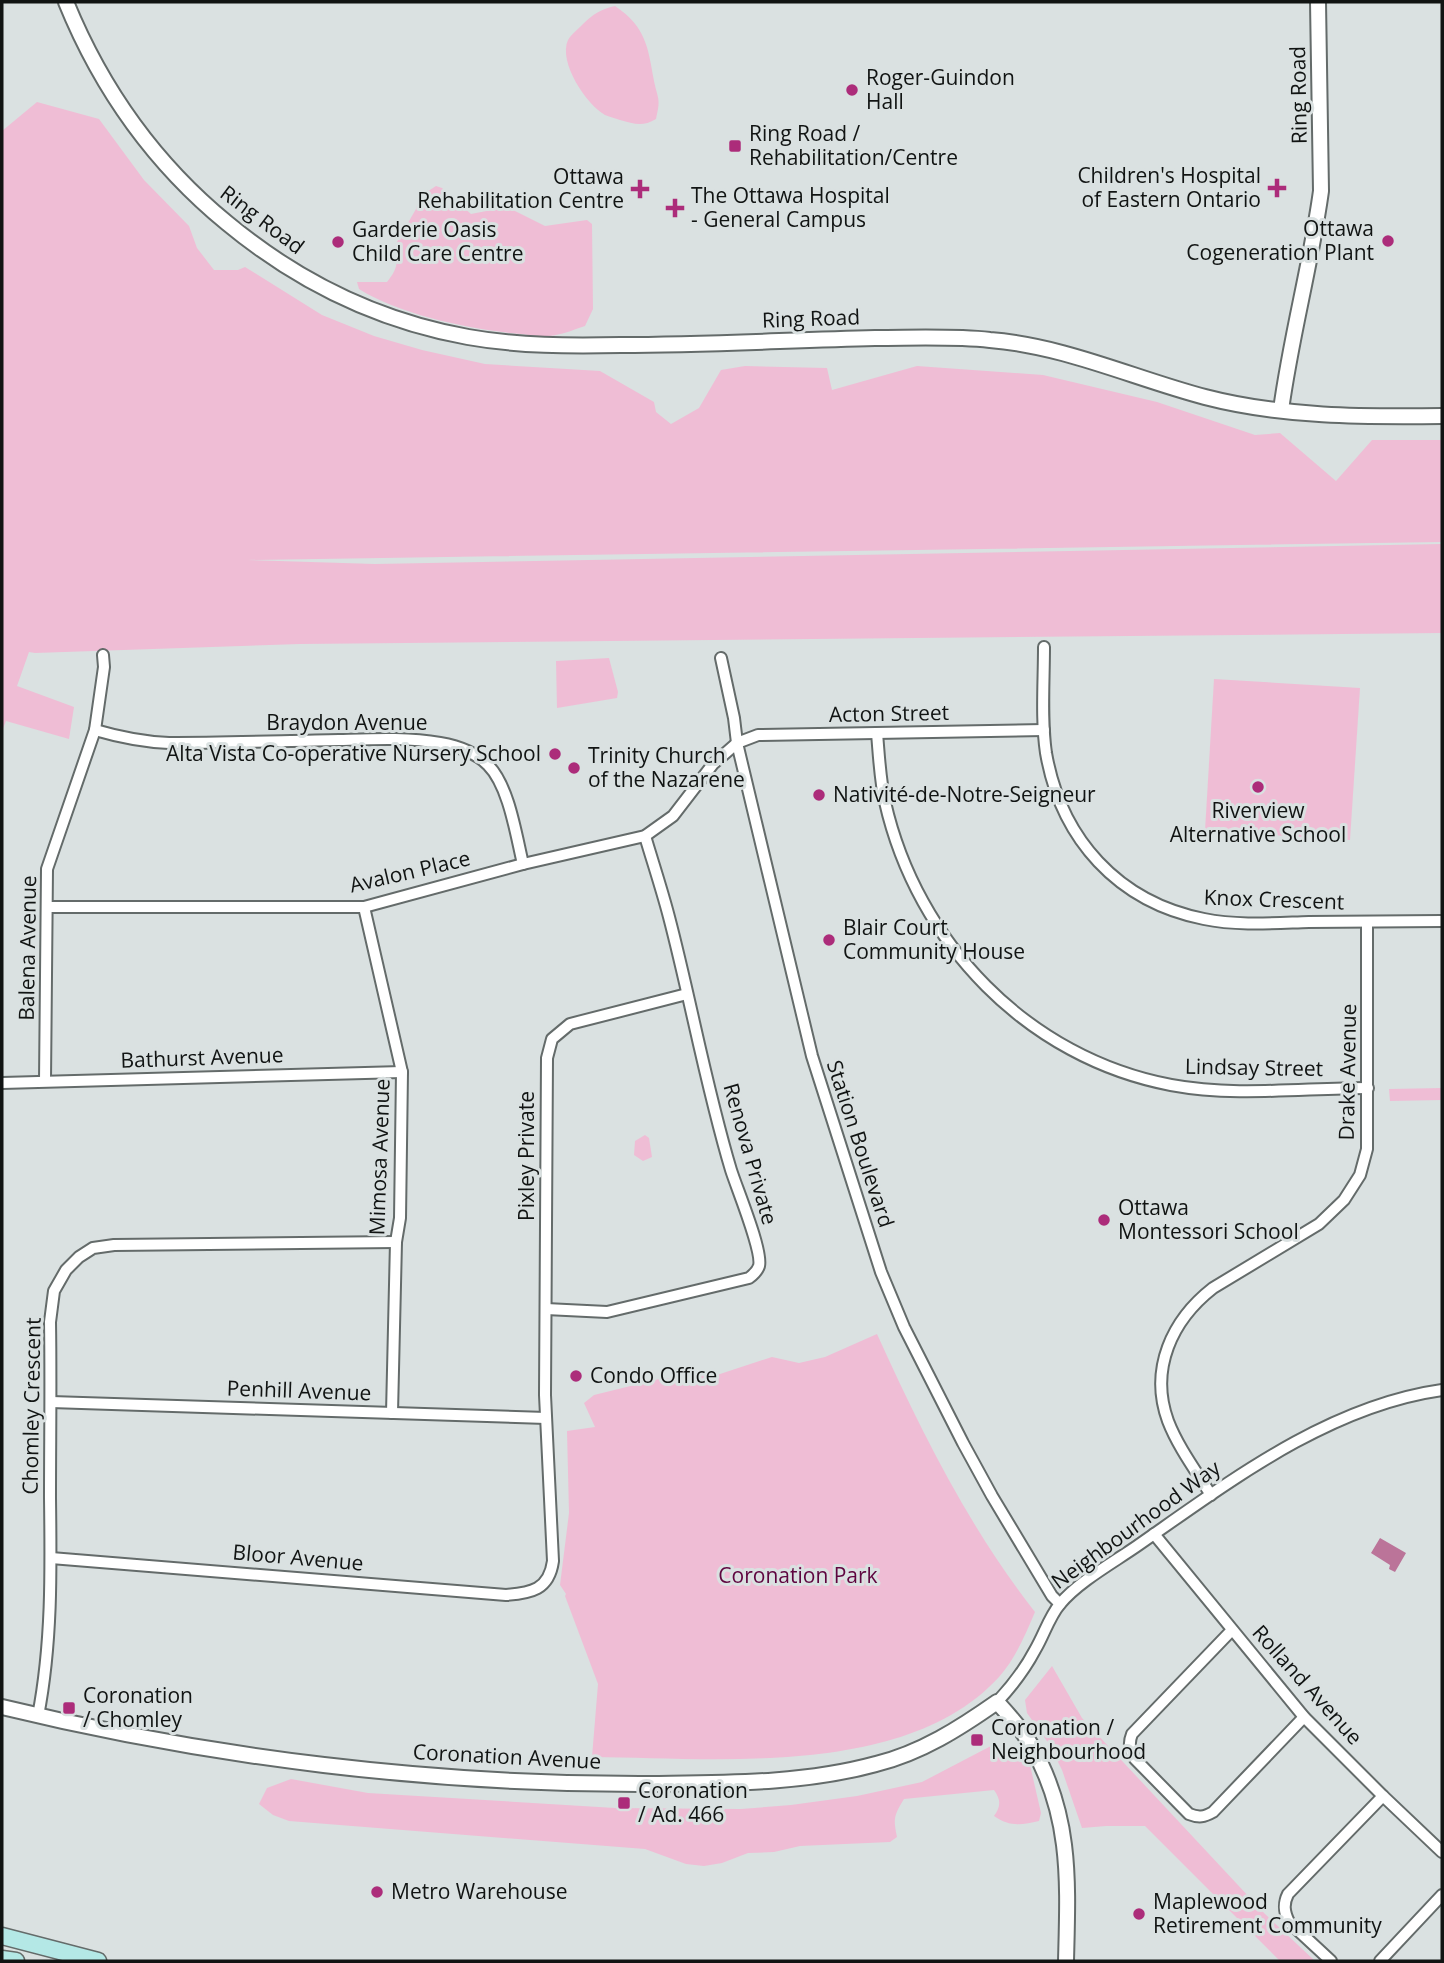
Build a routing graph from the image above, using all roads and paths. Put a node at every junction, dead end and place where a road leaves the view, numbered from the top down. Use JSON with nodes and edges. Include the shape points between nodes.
{"nodes":[{"id":1,"x":66,"y":2,"type":"edge"},
{"id":2,"x":1318,"y":2,"type":"edge"},
{"id":3,"x":1281,"y":410,"type":"junction"},
{"id":4,"x":1442,"y":416,"type":"edge"},
{"id":5,"x":1044,"y":647,"type":"dead end"},
{"id":6,"x":103,"y":655,"type":"dead end"},
{"id":7,"x":721,"y":658,"type":"dead end"},
{"id":8,"x":95,"y":730,"type":"junction"},
{"id":9,"x":1044,"y":730,"type":"junction"},
{"id":10,"x":877,"y":733,"type":"junction"},
{"id":11,"x":737,"y":743,"type":"junction"},
{"id":12,"x":645,"y":836,"type":"junction"},
{"id":13,"x":523,"y":864,"type":"junction"},
{"id":14,"x":47,"y":907,"type":"junction"},
{"id":15,"x":364,"y":907,"type":"junction"},
{"id":16,"x":1442,"y":921,"type":"edge"},
{"id":17,"x":1367,"y":922,"type":"junction"},
{"id":18,"x":687,"y":994,"type":"junction"},
{"id":19,"x":402,"y":1072,"type":"junction"},
{"id":20,"x":45,"y":1081,"type":"junction"},
{"id":21,"x":2,"y":1083,"type":"edge"},
{"id":22,"x":1368,"y":1088,"type":"junction"},
{"id":23,"x":396,"y":1242,"type":"junction"},
{"id":24,"x":545,"y":1309,"type":"junction"},
{"id":25,"x":1442,"y":1390,"type":"edge"},
{"id":26,"x":51,"y":1402,"type":"junction"},
{"id":27,"x":392,"y":1413,"type":"junction"},
{"id":28,"x":546,"y":1418,"type":"junction"},
{"id":29,"x":1211,"y":1495,"type":"junction"},
{"id":30,"x":1154,"y":1534,"type":"junction"},
{"id":31,"x":51,"y":1558,"type":"junction"},
{"id":32,"x":542,"y":1587,"type":"joint"},
{"id":33,"x":1060,"y":1604,"type":"junction"},
{"id":34,"x":1232,"y":1630,"type":"junction"},
{"id":35,"x":998,"y":1702,"type":"junction"},
{"id":36,"x":2,"y":1707,"type":"edge"},
{"id":37,"x":38,"y":1716,"type":"junction"},
{"id":38,"x":1304,"y":1717,"type":"junction"},
{"id":39,"x":1383,"y":1796,"type":"junction"},
{"id":40,"x":1442,"y":1852,"type":"edge"},
{"id":41,"x":1442,"y":1895,"type":"edge"},
{"id":42,"x":2,"y":1936,"type":"edge"},
{"id":43,"x":2,"y":1959,"type":"edge"},
{"id":44,"x":16,"y":1961,"type":"edge"},
{"id":45,"x":98,"y":1961,"type":"edge"},
{"id":46,"x":1066,"y":1961,"type":"edge"},
{"id":47,"x":1331,"y":1961,"type":"edge"},
{"id":48,"x":1380,"y":1961,"type":"edge"}],
"edges":[{"from":1,"to":3,"type":"street","name":"Ring Road","via":[[118,103],[155,152],[208,207],[309,280],[400,320],[514,344],[989,339],[1064,353],[1206,397]]},
{"from":2,"to":3,"type":"street","name":"Ring Road","via":[[1321,191]]},
{"from":3,"to":4,"type":"street","via":[[1364,417]]},
{"from":5,"to":9,"type":"street","name":"Knox Crescent"},
{"from":6,"to":8,"type":"street","name":"Balena Avenue"},
{"from":7,"to":11,"type":"street","name":"Station Boulevard"},
{"from":8,"to":13,"type":"street","name":"Braydon Avenue","via":[[166,743],[383,739],[460,748],[477,755],[500,781]]},
{"from":8,"to":14,"type":"street","name":"Balena Avenue","via":[[47,869]]},
{"from":9,"to":10,"type":"street","name":"Acton Street"},
{"from":9,"to":17,"type":"street","name":"Knox Crescent","via":[[1051,775],[1071,824],[1088,851],[1132,892],[1182,914],[1224,922]]},
{"from":10,"to":11,"type":"street","name":"Acton Street","via":[[758,735]]},
{"from":10,"to":22,"type":"street","name":"Lindsay Street","via":[[885,801],[901,855],[920,896],[974,974],[1038,1029],[1094,1060],[1171,1085],[1249,1090]]},
{"from":11,"to":12,"type":"street","name":"Avalon Place","via":[[713,764],[673,816]]},
{"from":11,"to":33,"type":"street","name":"Station Boulevard","via":[[812,1056],[881,1272],[904,1327],[986,1485]]},
{"from":12,"to":13,"type":"street","name":"Avalon Place"},
{"from":12,"to":18,"type":"street","name":"Renova Private"},
{"from":13,"to":15,"type":"street","name":"Avalon Place"},
{"from":14,"to":15,"type":"street","name":"Avalon Place"},
{"from":14,"to":20,"type":"street","name":"Balena Avenue"},
{"from":15,"to":19,"type":"street","name":"Mimosa Avenue"},
{"from":16,"to":17,"type":"street","name":"Knox Crescent"},
{"from":17,"to":22,"type":"street","name":"Drake Avenue"},
{"from":18,"to":24,"type":"street","name":"Pixley Private","via":[[570,1024],[552,1040],[547,1058]]},
{"from":18,"to":24,"type":"street","name":"Renova Private","via":[[759,1267],[749,1278],[607,1312]]},
{"from":19,"to":20,"type":"street","name":"Bathurst Avenue"},
{"from":19,"to":23,"type":"street","name":"Mimosa Avenue"},
{"from":20,"to":21,"type":"street","name":"Bathurst Avenue"},
{"from":22,"to":29,"type":"street","name":"Drake Avenue","via":[[1367,1149],[1360,1175],[1344,1200],[1319,1224],[1202,1297],[1173,1334],[1162,1369],[1164,1406],[1180,1446]]},
{"from":23,"to":26,"type":"street","name":"Chomley Crescent","via":[[93,1248],[66,1270],[54,1291]]},
{"from":23,"to":27,"type":"street","name":"Mimosa Avenue"},
{"from":24,"to":28,"type":"street","name":"Pixley Private"},
{"from":25,"to":29,"type":"street","name":"Neighbourhood Way","via":[[1374,1407],[1311,1434]]},
{"from":26,"to":27,"type":"street","name":"Penhill Avenue"},
{"from":26,"to":31,"type":"street","name":"Chomley Crescent"},
{"from":27,"to":28,"type":"street","name":"Penhill Avenue"},
{"from":28,"to":32,"type":"street","name":"Pixley Private","via":[[553,1561]]},
{"from":29,"to":30,"type":"street","name":"Neighbourhood Way"},
{"from":30,"to":33,"type":"street","name":"Neighbourhood Way"},
{"from":30,"to":34,"type":"street","name":"Rolland Avenue"},
{"from":31,"to":32,"type":"street","name":"Bloor Avenue","via":[[506,1595]]},
{"from":31,"to":37,"type":"street","name":"Chomley Crescent","via":[[49,1642]]},
{"from":33,"to":35,"type":"street","name":"Neighbourhood Way","via":[[1025,1667]]},
{"from":34,"to":38,"type":"street","name":"Rolland Avenue"},
{"from":34,"to":38,"type":"street","via":[[1132,1734],[1130,1751],[1135,1759],[1189,1814],[1206,1816]]},
{"from":35,"to":37,"type":"street","name":"Coronation Avenue","via":[[932,1742],[878,1764],[800,1779],[698,1784],[567,1783],[384,1771],[218,1750]]},
{"from":35,"to":46,"type":"street","via":[[1029,1741],[1056,1799],[1065,1850]]},
{"from":36,"to":37,"type":"street","name":"Coronation Avenue"},
{"from":38,"to":39,"type":"street","name":"Rolland Avenue"},
{"from":39,"to":40,"type":"street","name":"Rolland Avenue"},
{"from":39,"to":47,"type":"street","via":[[1284,1901],[1289,1922]]},
{"from":41,"to":48,"type":"street"},
{"from":42,"to":45,"type":"main road"},
{"from":43,"to":44,"type":"main road"}]}
